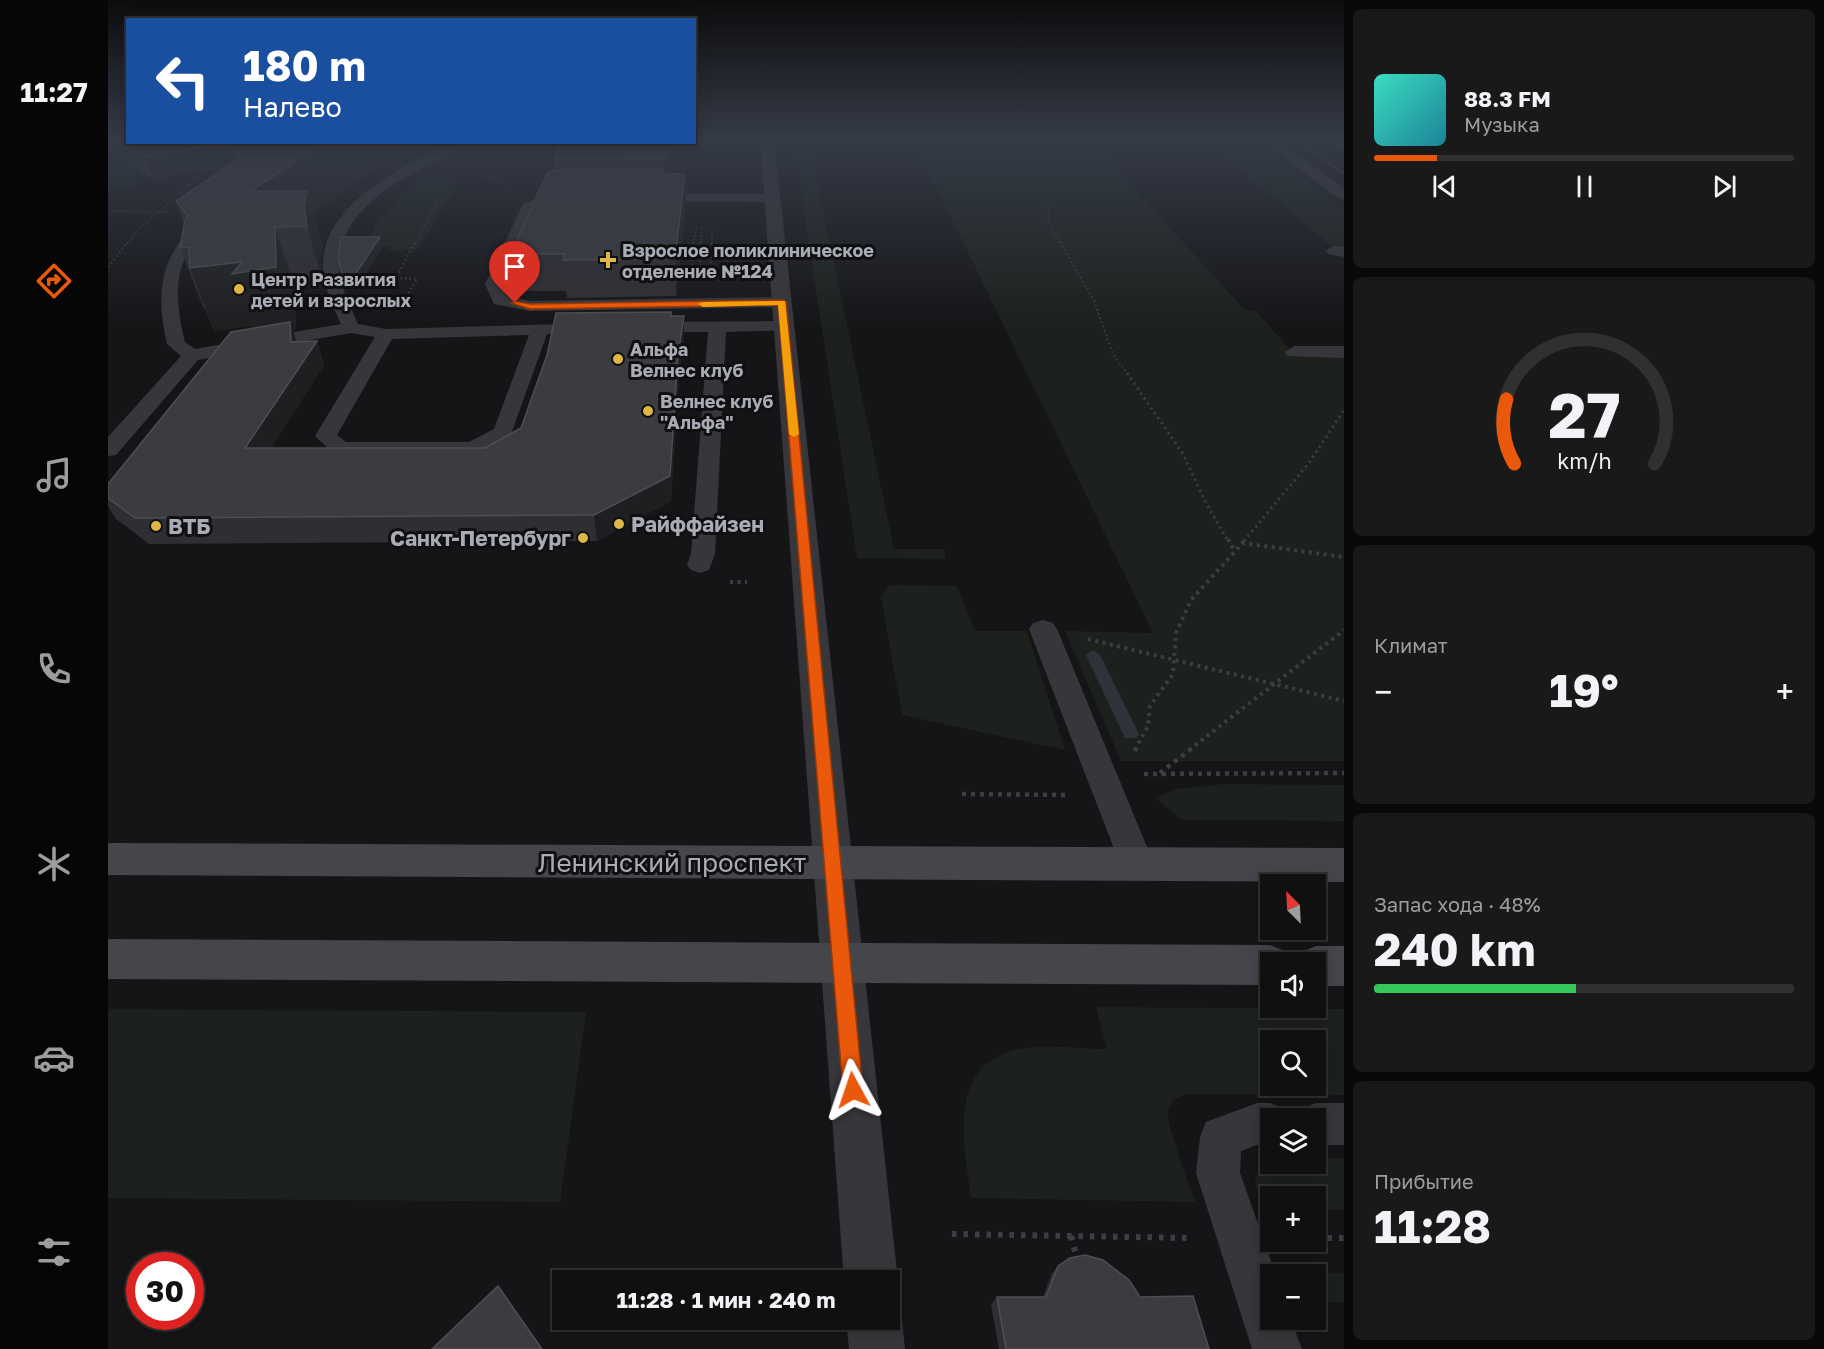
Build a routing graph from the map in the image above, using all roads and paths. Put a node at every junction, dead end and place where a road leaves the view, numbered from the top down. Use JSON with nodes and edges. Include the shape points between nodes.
{"nodes":[{"id":1,"x":170,"y":202,"type":"edge"},
{"id":2,"x":363,"y":202,"type":"edge"},
{"id":3,"x":438,"y":202,"type":"edge"},
{"id":4,"x":543,"y":202,"type":"edge"},
{"id":5,"x":772,"y":202,"type":"edge"},
{"id":6,"x":1045,"y":202,"type":"edge"},
{"id":7,"x":215,"y":212,"type":"edge"},
{"id":8,"x":700,"y":224,"type":"dead end"},
{"id":9,"x":695,"y":228,"type":"dead end"},
{"id":10,"x":703,"y":228,"type":"dead end"},
{"id":11,"x":682,"y":246,"type":"edge"},
{"id":12,"x":693,"y":246,"type":"junction"},
{"id":13,"x":406,"y":259,"type":"dead end"},
{"id":14,"x":108,"y":267,"type":"edge"},
{"id":15,"x":711,"y":274,"type":"dead end"},
{"id":16,"x":783,"y":314,"type":"junction"},
{"id":17,"x":717,"y":326,"type":"junction"},
{"id":18,"x":351,"y":328,"type":"junction"},
{"id":19,"x":540,"y":328,"type":"junction"},
{"id":20,"x":386,"y":334,"type":"junction"},
{"id":21,"x":1294,"y":352,"type":"dead end"},
{"id":22,"x":1344,"y":352,"type":"edge"},
{"id":23,"x":192,"y":355,"type":"junction"},
{"id":24,"x":1344,"y":410,"type":"edge"},
{"id":25,"x":108,"y":450,"type":"edge"},
{"id":26,"x":1242,"y":543,"type":"junction"},
{"id":27,"x":1234,"y":550,"type":"junction"},
{"id":28,"x":1344,"y":557,"type":"edge"},
{"id":29,"x":700,"y":564,"type":"dead end"},
{"id":30,"x":1043,"y":629,"type":"joint"},
{"id":31,"x":1344,"y":630,"type":"edge"},
{"id":32,"x":1175,"y":660,"type":"junction"},
{"id":33,"x":1277,"y":683,"type":"junction"},
{"id":34,"x":1344,"y":701,"type":"edge"},
{"id":35,"x":1160,"y":773,"type":"junction"},
{"id":36,"x":1344,"y":773,"type":"edge"},
{"id":37,"x":1117,"y":779,"type":"junction"},
{"id":38,"x":962,"y":794,"type":"dead end"},
{"id":39,"x":108,"y":859,"type":"edge"},
{"id":40,"x":832,"y":862,"type":"junction"},
{"id":41,"x":1137,"y":864,"type":"junction"},
{"id":42,"x":1344,"y":865,"type":"edge"},
{"id":43,"x":108,"y":959,"type":"edge"},
{"id":44,"x":841,"y":963,"type":"junction"},
{"id":45,"x":1260,"y":965,"type":"edge"},
{"id":46,"x":1326,"y":966,"type":"edge"},
{"id":47,"x":1344,"y":966,"type":"edge"},
{"id":48,"x":1260,"y":1124,"type":"edge"},
{"id":49,"x":1326,"y":1124,"type":"edge"},
{"id":50,"x":1344,"y":1124,"type":"edge"},
{"id":51,"x":952,"y":1234,"type":"dead end"},
{"id":52,"x":1071,"y":1236,"type":"junction"},
{"id":53,"x":1240,"y":1238,"type":"junction"},
{"id":54,"x":1326,"y":1238,"type":"edge"},
{"id":55,"x":1344,"y":1238,"type":"edge"},
{"id":56,"x":1078,"y":1263,"type":"edge"},
{"id":57,"x":870,"y":1270,"type":"edge"},
{"id":58,"x":875,"y":1330,"type":"edge"},
{"id":59,"x":877,"y":1349,"type":"edge"},
{"id":60,"x":1277,"y":1349,"type":"edge"}],
"edges":[{"from":1,"to":14,"type":"path","via":[[138,230]]},
{"from":2,"to":18,"type":"lane","via":[[348,218],[331,251],[335,289]]},
{"from":3,"to":13,"type":"path"},
{"from":4,"to":16,"type":"lane","via":[[528,207],[493,284],[500,300],[530,306]]},
{"from":5,"to":16,"type":"street"},
{"from":6,"to":27,"type":"path","via":[[1053,234],[1094,301],[1113,354],[1183,454]]},
{"from":7,"to":23,"type":"lane","via":[[181,251],[168,286],[176,344]]},
{"from":8,"to":15,"type":"path","via":[[712,224]]},
{"from":9,"to":12,"type":"path"},
{"from":10,"to":12,"type":"path","via":[[700,268],[692,268]]},
{"from":11,"to":12,"type":"path"},
{"from":16,"to":17,"type":"lane"},
{"from":16,"to":40,"type":"street"},
{"from":17,"to":19,"type":"lane"},
{"from":17,"to":29,"type":"lane"},
{"from":18,"to":20,"type":"lane"},
{"from":18,"to":23,"type":"lane"},
{"from":19,"to":20,"type":"lane"},
{"from":19,"to":20,"type":"lane","via":[[503,433],[473,448],[341,448],[326,436]]},
{"from":21,"to":22,"type":"lane"},
{"from":23,"to":25,"type":"lane"},
{"from":24,"to":26,"type":"path","via":[[1309,463]]},
{"from":26,"to":27,"type":"path"},
{"from":26,"to":28,"type":"path"},
{"from":27,"to":32,"type":"path","via":[[1191,600],[1176,633]]},
{"from":30,"to":32,"type":"path"},
{"from":30,"to":37,"type":"lane"},
{"from":31,"to":33,"type":"path"},
{"from":32,"to":33,"type":"path"},
{"from":32,"to":37,"type":"path","via":[[1173,674],[1150,706],[1148,726]]},
{"from":33,"to":34,"type":"path"},
{"from":33,"to":35,"type":"path"},
{"from":35,"to":36,"type":"path"},
{"from":35,"to":37,"type":"path"},
{"from":37,"to":38,"type":"path","via":[[1070,795]]},
{"from":37,"to":41,"type":"lane"},
{"from":39,"to":40,"type":"main road","name":"Ленинский проспект"},
{"from":40,"to":41,"type":"main road","name":"Ленинский проспект"},
{"from":40,"to":44,"type":"street"},
{"from":41,"to":42,"type":"main road","name":"Ленинский проспект"},
{"from":43,"to":44,"type":"main road"},
{"from":44,"to":45,"type":"main road"},
{"from":44,"to":57,"type":"street"},
{"from":46,"to":47,"type":"main road"},
{"from":48,"to":53,"type":"lane","via":[[1221,1137],[1218,1173]]},
{"from":49,"to":50,"type":"lane"},
{"from":51,"to":52,"type":"path"},
{"from":52,"to":53,"type":"path"},
{"from":52,"to":56,"type":"path"},
{"from":53,"to":60,"type":"lane"},
{"from":54,"to":55,"type":"path"},
{"from":58,"to":59,"type":"street"}]}
